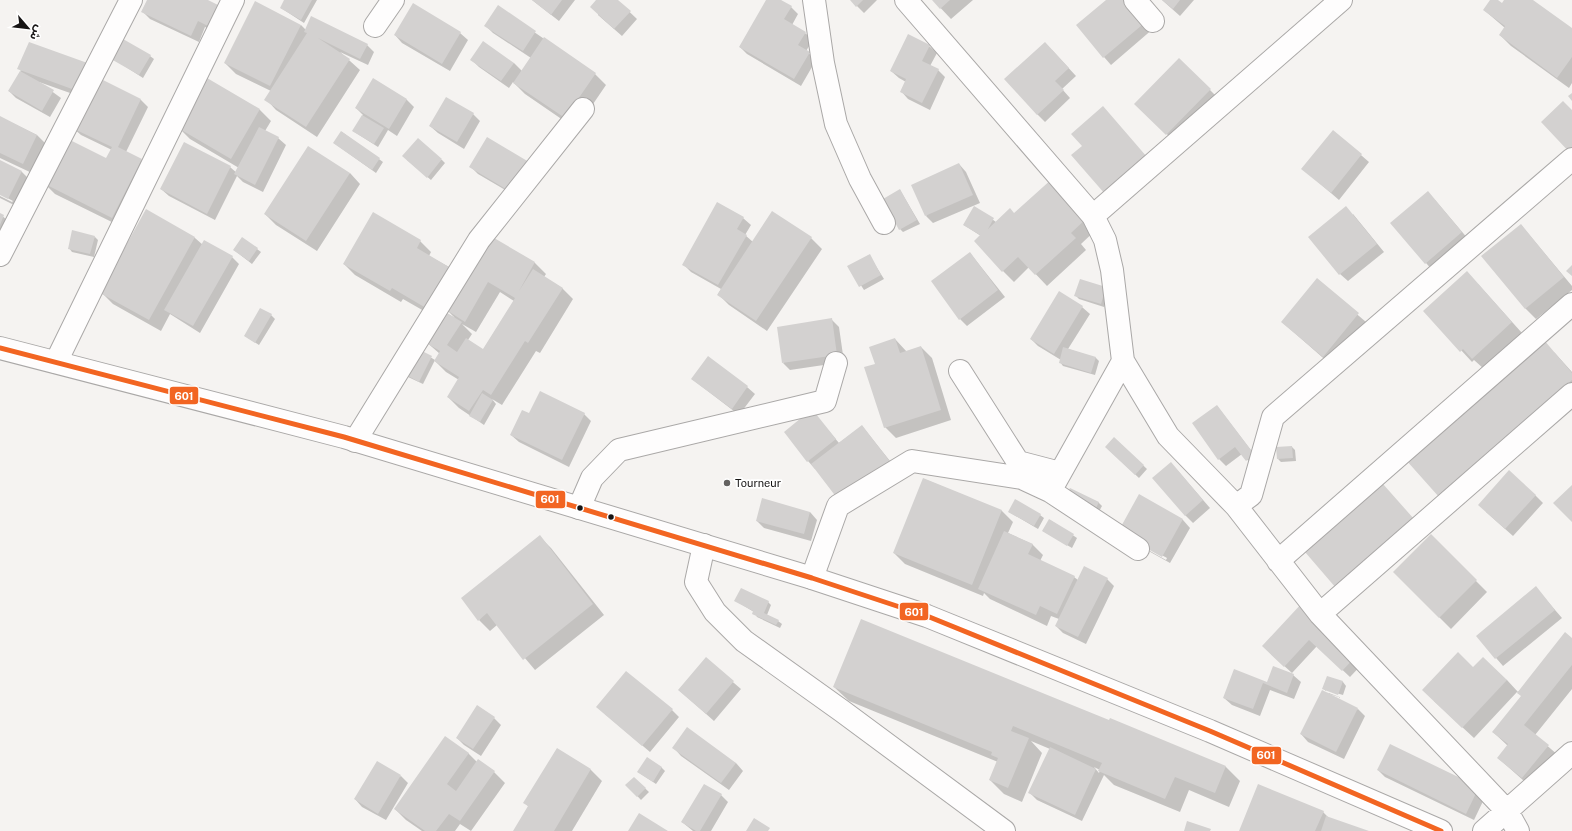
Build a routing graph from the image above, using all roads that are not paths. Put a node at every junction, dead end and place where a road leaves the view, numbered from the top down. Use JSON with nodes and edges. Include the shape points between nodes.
{"nodes":[{"id":1,"x":131,"y":0,"type":"edge"},
{"id":2,"x":233,"y":0,"type":"edge"},
{"id":3,"x":393,"y":0,"type":"edge"},
{"id":4,"x":814,"y":0,"type":"edge"},
{"id":5,"x":906,"y":0,"type":"edge"},
{"id":6,"x":1135,"y":0,"type":"edge"},
{"id":7,"x":1341,"y":0,"type":"edge"},
{"id":8,"x":1153,"y":21,"type":"dead end"},
{"id":9,"x":374,"y":26,"type":"dead end"},
{"id":10,"x":583,"y":109,"type":"dead end"},
{"id":11,"x":1572,"y":159,"type":"edge"},
{"id":12,"x":1093,"y":216,"type":"junction"},
{"id":13,"x":884,"y":223,"type":"dead end"},
{"id":14,"x":0,"y":255,"type":"edge"},
{"id":15,"x":1572,"y":304,"type":"edge"},
{"id":16,"x":0,"y":348,"type":"edge"},
{"id":17,"x":1123,"y":361,"type":"junction"},
{"id":18,"x":56,"y":362,"type":"junction"},
{"id":19,"x":836,"y":364,"type":"dead end"},
{"id":20,"x":960,"y":371,"type":"dead end"},
{"id":21,"x":1572,"y":394,"type":"edge"},
{"id":22,"x":355,"y":440,"type":"junction"},
{"id":23,"x":1055,"y":482,"type":"junction"},
{"id":24,"x":1236,"y":506,"type":"junction"},
{"id":25,"x":579,"y":508,"type":"junction"},
{"id":26,"x":704,"y":545,"type":"junction"},
{"id":27,"x":1138,"y":549,"type":"dead end"},
{"id":28,"x":1278,"y":560,"type":"junction"},
{"id":29,"x":812,"y":578,"type":"junction"},
{"id":30,"x":1320,"y":614,"type":"junction"},
{"id":31,"x":1572,"y":753,"type":"edge"},
{"id":32,"x":1507,"y":811,"type":"junction"},
{"id":33,"x":1004,"y":831,"type":"edge"},
{"id":34,"x":1441,"y":831,"type":"edge"},
{"id":35,"x":1484,"y":831,"type":"edge"},
{"id":36,"x":1518,"y":831,"type":"edge"}],
"edges":[{"from":1,"to":14,"type":"street"},
{"from":2,"to":18,"type":"street"},
{"from":3,"to":9,"type":"street"},
{"from":4,"to":13,"type":"street","via":[[823,63],[836,124],[860,179]]},
{"from":5,"to":12,"type":"street"},
{"from":6,"to":8,"type":"street"},
{"from":7,"to":12,"type":"street"},
{"from":10,"to":22,"type":"street","via":[[479,240]]},
{"from":11,"to":24,"type":"street","via":[[1273,417],[1251,495]]},
{"from":12,"to":17,"type":"street","via":[[1105,240],[1112,270]]},
{"from":15,"to":28,"type":"street"},
{"from":16,"to":18,"type":"street"},
{"from":17,"to":23,"type":"street"},
{"from":17,"to":24,"type":"street","via":[[1168,436]]},
{"from":18,"to":22,"type":"street"},
{"from":19,"to":25,"type":"street","via":[[824,401],[619,450],[592,478]]},
{"from":20,"to":23,"type":"street","via":[[1018,462]]},
{"from":21,"to":30,"type":"street"},
{"from":22,"to":25,"type":"street"},
{"from":23,"to":27,"type":"street"},
{"from":23,"to":29,"type":"street","via":[[912,461],[838,506]]},
{"from":24,"to":28,"type":"street"},
{"from":25,"to":26,"type":"street"},
{"from":26,"to":29,"type":"street"},
{"from":26,"to":33,"type":"street","via":[[696,582],[714,612],[744,641]]},
{"from":28,"to":30,"type":"street"},
{"from":29,"to":34,"type":"street","via":[[934,619],[1210,731]]},
{"from":30,"to":32,"type":"street"},
{"from":31,"to":32,"type":"street"},
{"from":32,"to":35,"type":"street"},
{"from":32,"to":36,"type":"street"}]}
